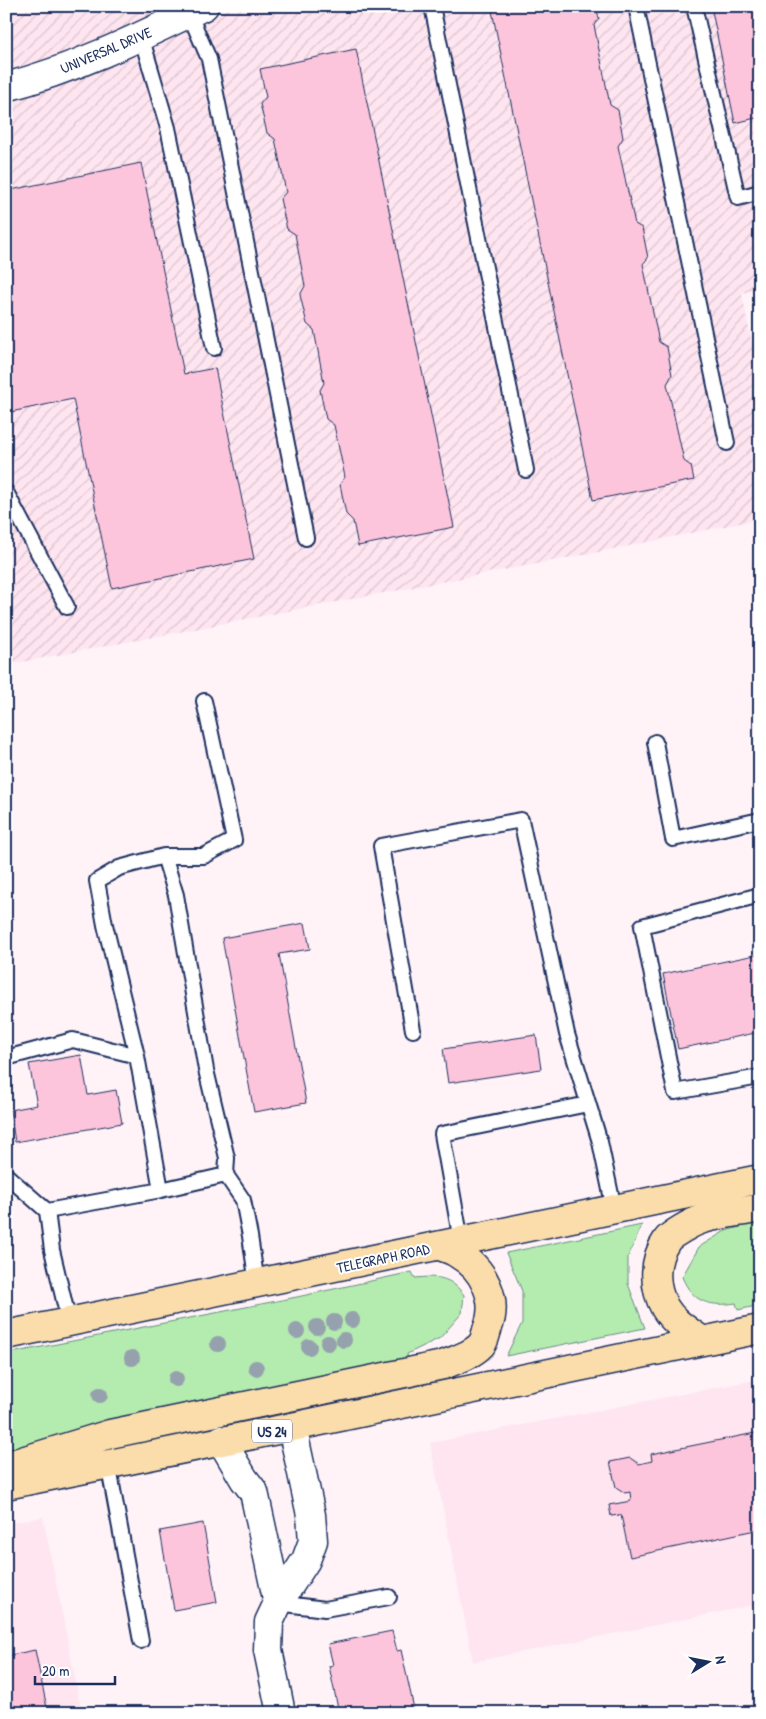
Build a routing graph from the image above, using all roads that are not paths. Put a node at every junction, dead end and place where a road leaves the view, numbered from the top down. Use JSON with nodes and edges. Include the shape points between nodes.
{"nodes":[{"id":1,"x":432,"y":6,"type":"edge"},
{"id":2,"x":636,"y":6,"type":"edge"},
{"id":3,"x":694,"y":6,"type":"edge"},
{"id":4,"x":196,"y":10,"type":"edge"},
{"id":5,"x":142,"y":36,"type":"junction"},
{"id":6,"x":6,"y":87,"type":"edge"},
{"id":7,"x":760,"y":192,"type":"edge"},
{"id":8,"x":214,"y":348,"type":"dead end"},
{"id":9,"x":727,"y":443,"type":"dead end"},
{"id":10,"x":526,"y":470,"type":"dead end"},
{"id":11,"x":6,"y":492,"type":"edge"},
{"id":12,"x":306,"y":538,"type":"dead end"},
{"id":13,"x":66,"y":607,"type":"dead end"},
{"id":14,"x":204,"y":701,"type":"dead end"},
{"id":15,"x":655,"y":742,"type":"dead end"},
{"id":16,"x":760,"y":820,"type":"edge"},
{"id":17,"x":164,"y":856,"type":"junction"},
{"id":18,"x":760,"y":895,"type":"edge"},
{"id":19,"x":413,"y":1030,"type":"dead end"},
{"id":20,"x":137,"y":1056,"type":"junction"},
{"id":21,"x":6,"y":1058,"type":"edge"},
{"id":22,"x":760,"y":1077,"type":"edge"},
{"id":23,"x":588,"y":1104,"type":"junction"},
{"id":24,"x":6,"y":1175,"type":"edge"},
{"id":25,"x":226,"y":1175,"type":"junction"},
{"id":26,"x":760,"y":1179,"type":"edge"},
{"id":27,"x":161,"y":1190,"type":"junction"},
{"id":28,"x":760,"y":1208,"type":"edge"},
{"id":29,"x":614,"y":1209,"type":"junction"},
{"id":30,"x":47,"y":1211,"type":"junction"},
{"id":31,"x":451,"y":1244,"type":"junction"},
{"id":32,"x":257,"y":1284,"type":"junction"},
{"id":33,"x":69,"y":1322,"type":"junction"},
{"id":34,"x":760,"y":1330,"type":"edge"},
{"id":35,"x":6,"y":1335,"type":"edge"},
{"id":36,"x":702,"y":1341,"type":"junction"},
{"id":37,"x":292,"y":1427,"type":"junction"},
{"id":38,"x":221,"y":1440,"type":"junction"},
{"id":39,"x":108,"y":1463,"type":"junction"},
{"id":40,"x":6,"y":1466,"type":"edge"},
{"id":41,"x":6,"y":1484,"type":"edge"},
{"id":42,"x":389,"y":1597,"type":"dead end"},
{"id":43,"x":278,"y":1603,"type":"junction"},
{"id":44,"x":142,"y":1641,"type":"dead end"},
{"id":45,"x":281,"y":1713,"type":"edge"}],
"edges":[{"from":1,"to":10,"type":"lane"},
{"from":2,"to":9,"type":"lane"},
{"from":3,"to":7,"type":"lane","via":[[738,198]]},
{"from":4,"to":5,"type":"street","name":"UNIVERSAL DRIVE"},
{"from":4,"to":12,"type":"lane","via":[[209,59]]},
{"from":5,"to":6,"type":"street","name":"UNIVERSAL DRIVE","via":[[105,53]]},
{"from":5,"to":8,"type":"lane","via":[[168,128]]},
{"from":11,"to":13,"type":"lane"},
{"from":14,"to":17,"type":"lane","via":[[234,840],[204,856]]},
{"from":15,"to":16,"type":"lane","via":[[673,839]]},
{"from":17,"to":20,"type":"lane","via":[[119,868],[97,880]]},
{"from":17,"to":25,"type":"lane","via":[[176,895],[206,1070],[227,1158]]},
{"from":18,"to":22,"type":"lane","via":[[642,926],[675,1092]]},
{"from":19,"to":23,"type":"lane","via":[[381,846],[522,820],[567,1034]]},
{"from":20,"to":21,"type":"lane","via":[[73,1040]]},
{"from":20,"to":27,"type":"lane"},
{"from":23,"to":29,"type":"lane","via":[[600,1142]]},
{"from":23,"to":31,"type":"lane","via":[[442,1134]]},
{"from":24,"to":30,"type":"lane"},
{"from":25,"to":27,"type":"lane"},
{"from":25,"to":32,"type":"lane","via":[[242,1200]]},
{"from":26,"to":29,"type":"main road","name":"TELEGRAPH ROAD"},
{"from":27,"to":30,"type":"lane"},
{"from":28,"to":36,"type":"main road","via":[[700,1220],[668,1238],[658,1262],[655,1280],[658,1295],[679,1325]]},
{"from":29,"to":31,"type":"main road","name":"TELEGRAPH ROAD"},
{"from":30,"to":33,"type":"lane","via":[[52,1250]]},
{"from":31,"to":32,"type":"main road","name":"TELEGRAPH ROAD"},
{"from":31,"to":40,"type":"main road","via":[[487,1285],[492,1301],[491,1320],[482,1344],[466,1355],[443,1365],[110,1434]]},
{"from":32,"to":33,"type":"main road","name":"TELEGRAPH ROAD"},
{"from":33,"to":35,"type":"main road","name":"TELEGRAPH ROAD"},
{"from":34,"to":36,"type":"main road","number":"US 24"},
{"from":36,"to":37,"type":"main road","number":"US 24"},
{"from":37,"to":38,"type":"main road","number":"US 24"},
{"from":37,"to":43,"type":"street","via":[[311,1515],[313,1541],[306,1560]]},
{"from":38,"to":39,"type":"main road","number":"US 24"},
{"from":38,"to":43,"type":"street","via":[[254,1492]]},
{"from":39,"to":41,"type":"main road","number":"US 24"},
{"from":39,"to":44,"type":"lane"},
{"from":42,"to":43,"type":"lane","via":[[325,1609]]},
{"from":43,"to":45,"type":"street","via":[[269,1622],[268,1650]]}]}
